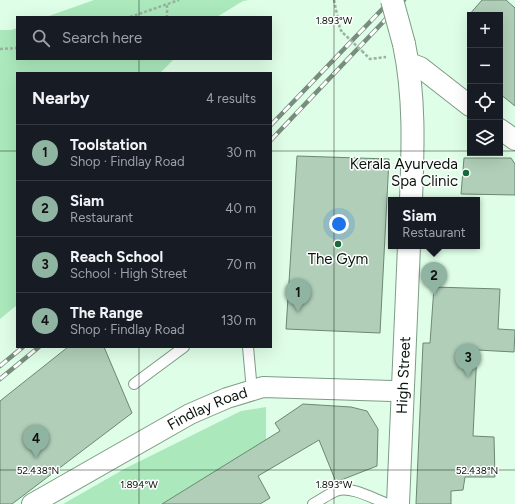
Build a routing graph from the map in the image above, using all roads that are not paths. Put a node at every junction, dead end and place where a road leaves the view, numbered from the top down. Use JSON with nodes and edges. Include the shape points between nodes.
{"nodes":[{"id":1,"x":392,"y":0,"type":"edge"},
{"id":2,"x":407,"y":54,"type":"junction"},
{"id":3,"x":467,"y":104,"type":"edge"},
{"id":4,"x":503,"y":131,"type":"edge"},
{"id":5,"x":515,"y":140,"type":"edge"},
{"id":6,"x":411,"y":197,"type":"edge"},
{"id":7,"x":410,"y":249,"type":"edge"},
{"id":8,"x":183,"y":348,"type":"edge"},
{"id":9,"x":248,"y":348,"type":"edge"},
{"id":10,"x":134,"y":384,"type":"dead end"},
{"id":11,"x":403,"y":390,"type":"junction"},
{"id":12,"x":252,"y":391,"type":"junction"},
{"id":13,"x":32,"y":504,"type":"edge"},
{"id":14,"x":313,"y":504,"type":"edge"},
{"id":15,"x":388,"y":504,"type":"edge"},
{"id":16,"x":398,"y":504,"type":"edge"}],
"edges":[{"from":1,"to":2,"type":"highway","bridge":true},
{"from":2,"to":3,"type":"street"},
{"from":2,"to":6,"type":"highway","via":[[413,119]]},
{"from":4,"to":5,"type":"street"},
{"from":7,"to":11,"type":"highway","name":"High Street"},
{"from":8,"to":10,"type":"lane"},
{"from":9,"to":12,"type":"lane"},
{"from":11,"to":12,"type":"street","name":"Findlay Road","via":[[392,392],[263,387]]},
{"from":11,"to":16,"type":"highway","name":"High Street"},
{"from":12,"to":13,"type":"street","name":"Findlay Road","via":[[227,398],[190,414]]},
{"from":14,"to":15,"type":"lane","via":[[343,490]]}]}
